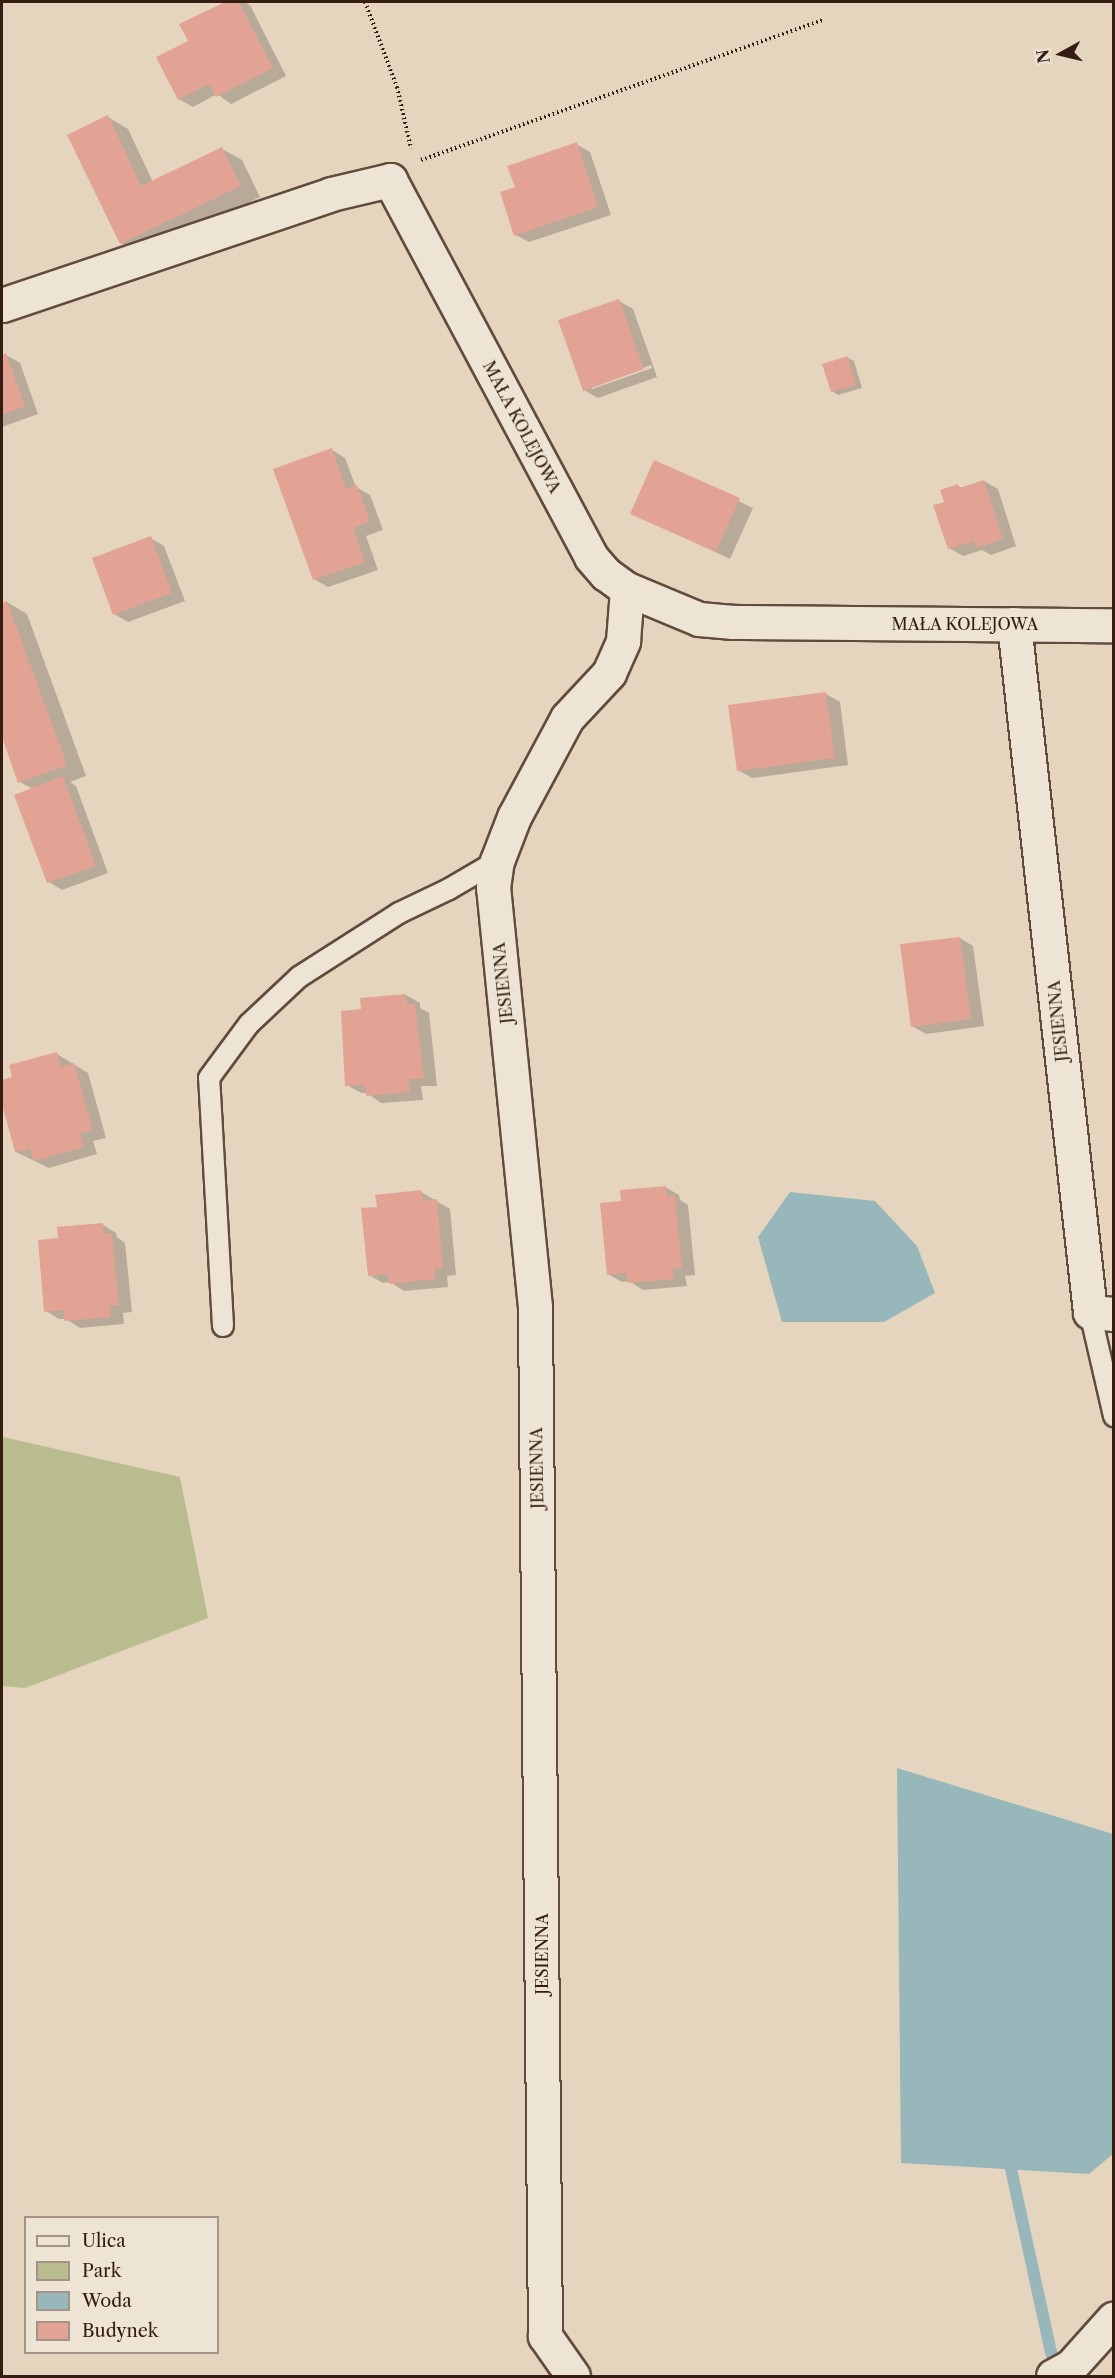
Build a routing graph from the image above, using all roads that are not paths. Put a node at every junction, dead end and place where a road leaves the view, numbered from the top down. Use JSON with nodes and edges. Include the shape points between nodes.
{"nodes":[{"id":1,"x":2,"y":305,"type":"edge"},
{"id":2,"x":627,"y":589,"type":"junction"},
{"id":3,"x":1014,"y":624,"type":"junction"},
{"id":4,"x":1113,"y":625,"type":"edge"},
{"id":5,"x":497,"y":861,"type":"junction"},
{"id":6,"x":1102,"y":1313,"type":"edge"},
{"id":7,"x":223,"y":1326,"type":"dead end"},
{"id":8,"x":1113,"y":1416,"type":"edge"},
{"id":9,"x":1113,"y":2318,"type":"edge"},
{"id":10,"x":573,"y":2376,"type":"edge"},
{"id":11,"x":1053,"y":2376,"type":"edge"}],
"edges":[{"from":1,"to":2,"type":"street","name":"MAŁA KOLEJOWA","via":[[402,171],[591,557]]},
{"from":2,"to":3,"type":"street","name":"MAŁA KOLEJOWA","via":[[699,619]]},
{"from":2,"to":5,"type":"street","name":"JESIENNA","via":[[623,641],[609,673],[567,718],[514,817]]},
{"from":3,"to":4,"type":"street","name":"MAŁA KOLEJOWA"},
{"from":3,"to":6,"type":"street","name":"JESIENNA"},
{"from":5,"to":7,"type":"lane","via":[[399,913],[299,977],[249,1024],[209,1078]]},
{"from":5,"to":10,"type":"street","name":"JESIENNA","via":[[493,888],[535,1307],[545,2336]]},
{"from":6,"to":8,"type":"lane","name":"JESIENNA"},
{"from":9,"to":11,"type":"street","via":[[1071,2366]]}]}
